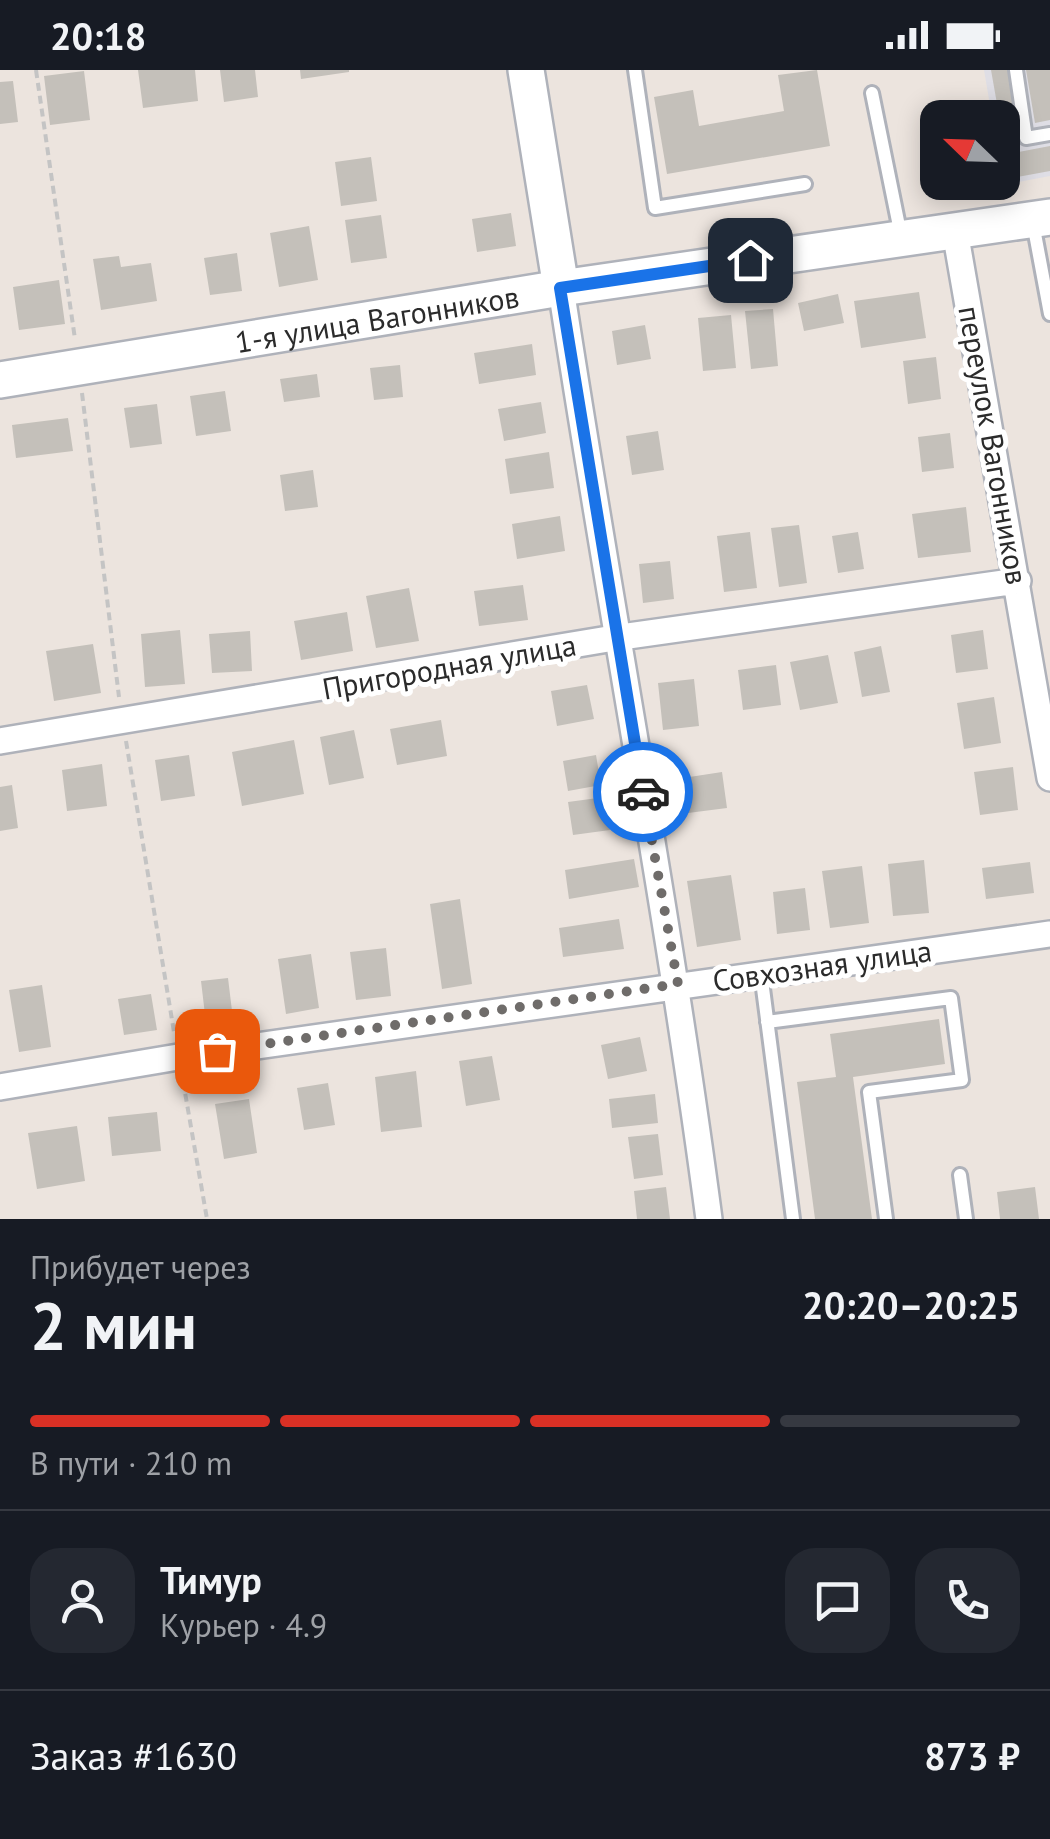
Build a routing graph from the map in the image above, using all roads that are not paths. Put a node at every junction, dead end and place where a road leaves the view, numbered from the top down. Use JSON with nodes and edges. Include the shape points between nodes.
{"nodes":[{"id":1,"x":526,"y":70,"type":"edge"},
{"id":2,"x":635,"y":70,"type":"edge"},
{"id":3,"x":1016,"y":70,"type":"edge"},
{"id":4,"x":872,"y":94,"type":"dead end"},
{"id":5,"x":1050,"y":134,"type":"edge"},
{"id":6,"x":804,"y":184,"type":"dead end"},
{"id":7,"x":1041,"y":218,"type":"edge"},
{"id":8,"x":955,"y":231,"type":"junction"},
{"id":9,"x":901,"y":239,"type":"junction"},
{"id":10,"x":560,"y":288,"type":"junction"},
{"id":11,"x":1050,"y":314,"type":"edge"},
{"id":12,"x":0,"y":380,"type":"edge"},
{"id":13,"x":1018,"y":582,"type":"junction"},
{"id":14,"x":614,"y":638,"type":"junction"},
{"id":15,"x":0,"y":741,"type":"edge"},
{"id":16,"x":1050,"y":778,"type":"edge"},
{"id":17,"x":1050,"y":934,"type":"edge"},
{"id":18,"x":760,"y":973,"type":"junction"},
{"id":19,"x":678,"y":984,"type":"junction"},
{"id":20,"x":767,"y":1022,"type":"junction"},
{"id":21,"x":0,"y":1087,"type":"edge"},
{"id":22,"x":960,"y":1174,"type":"dead end"},
{"id":23,"x":710,"y":1219,"type":"edge"},
{"id":24,"x":793,"y":1219,"type":"edge"},
{"id":25,"x":886,"y":1219,"type":"edge"},
{"id":26,"x":966,"y":1219,"type":"edge"}],
"edges":[{"from":1,"to":10,"type":"main road"},
{"from":2,"to":6,"type":"lane","via":[[655,208]]},
{"from":3,"to":5,"type":"lane","via":[[1026,138]]},
{"from":4,"to":9,"type":"lane"},
{"from":7,"to":8,"type":"main road","name":"1-я улица Вагонников"},
{"from":7,"to":11,"type":"lane"},
{"from":8,"to":9,"type":"main road","name":"1-я улица Вагонников"},
{"from":8,"to":13,"type":"street","name":"переулок Вагонников"},
{"from":9,"to":10,"type":"main road","name":"1-я улица Вагонников"},
{"from":10,"to":12,"type":"main road","name":"1-я улица Вагонников"},
{"from":10,"to":14,"type":"street"},
{"from":13,"to":14,"type":"street","name":"Пригородная улица"},
{"from":13,"to":16,"type":"street","name":"переулок Вагонников"},
{"from":14,"to":15,"type":"street","name":"Пригородная улица"},
{"from":14,"to":19,"type":"street"},
{"from":17,"to":18,"type":"street","name":"Совхозная улица"},
{"from":18,"to":19,"type":"street","name":"Совхозная улица"},
{"from":18,"to":20,"type":"lane"},
{"from":19,"to":21,"type":"street","name":"Совхозная улица"},
{"from":19,"to":23,"type":"street"},
{"from":20,"to":24,"type":"lane"},
{"from":20,"to":25,"type":"lane","via":[[951,998],[962,1080],[869,1092]]},
{"from":22,"to":26,"type":"lane"}]}
